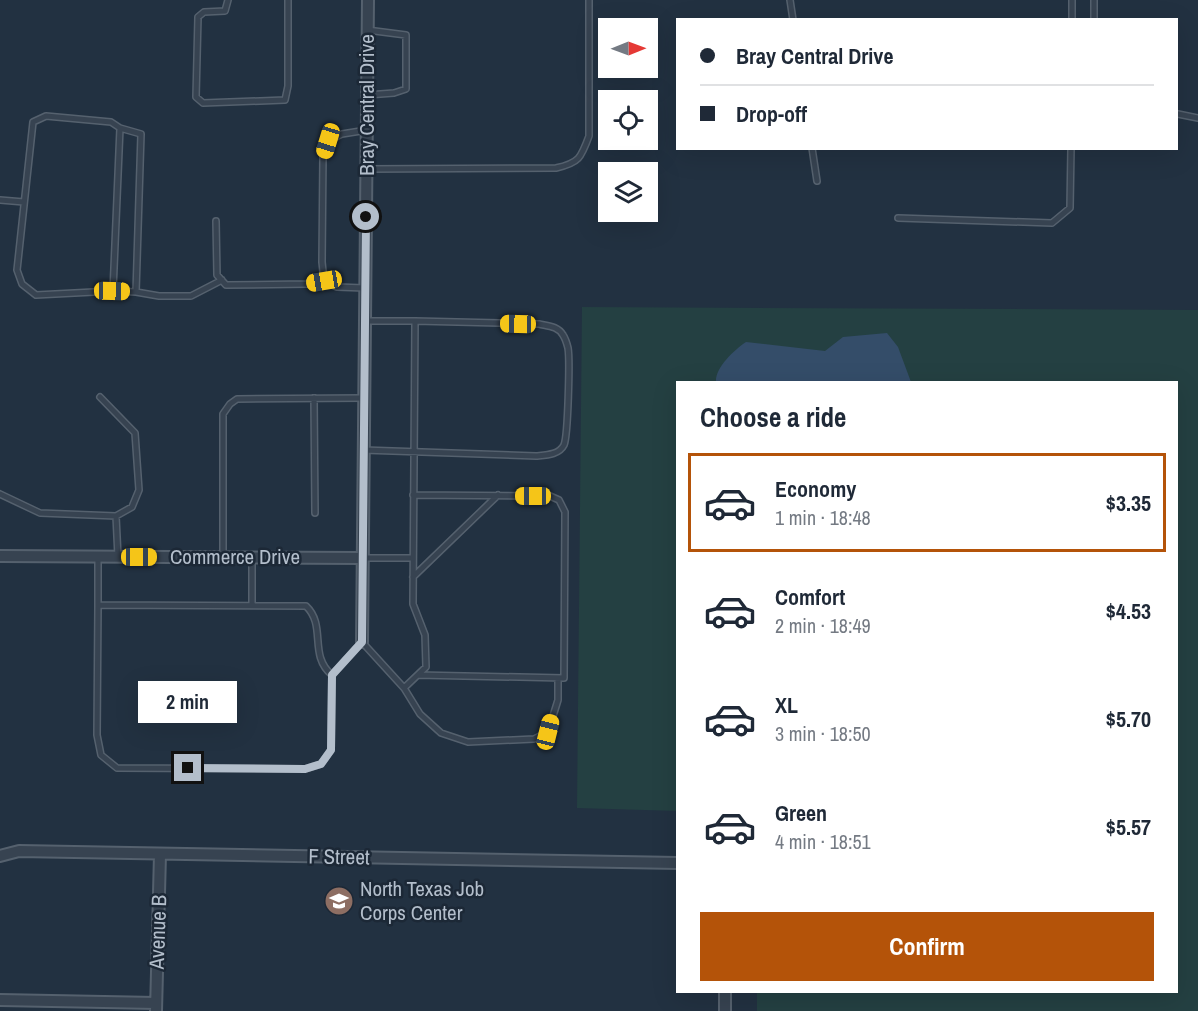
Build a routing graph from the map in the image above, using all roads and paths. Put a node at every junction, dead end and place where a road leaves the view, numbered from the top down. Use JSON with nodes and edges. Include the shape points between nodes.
{"nodes":[{"id":1,"x":228,"y":0,"type":"edge"},
{"id":2,"x":288,"y":0,"type":"edge"},
{"id":3,"x":368,"y":0,"type":"edge"},
{"id":4,"x":589,"y":0,"type":"edge"},
{"id":5,"x":790,"y":0,"type":"edge"},
{"id":6,"x":1072,"y":0,"type":"edge"},
{"id":7,"x":1094,"y":0,"type":"edge"},
{"id":8,"x":793,"y":18,"type":"edge"},
{"id":9,"x":1072,"y":18,"type":"edge"},
{"id":10,"x":1094,"y":18,"type":"edge"},
{"id":11,"x":368,"y":30,"type":"junction"},
{"id":12,"x":367,"y":95,"type":"junction"},
{"id":13,"x":1178,"y":114,"type":"edge"},
{"id":14,"x":1198,"y":118,"type":"edge"},
{"id":15,"x":120,"y":128,"type":"junction"},
{"id":16,"x":367,"y":130,"type":"junction"},
{"id":17,"x":812,"y":150,"type":"edge"},
{"id":18,"x":1071,"y":150,"type":"edge"},
{"id":19,"x":367,"y":169,"type":"junction"},
{"id":20,"x":817,"y":181,"type":"dead end"},
{"id":21,"x":0,"y":200,"type":"edge"},
{"id":22,"x":24,"y":202,"type":"junction"},
{"id":23,"x":898,"y":218,"type":"dead end"},
{"id":24,"x":216,"y":221,"type":"dead end"},
{"id":25,"x":222,"y":280,"type":"junction"},
{"id":26,"x":324,"y":281,"type":"junction"},
{"id":27,"x":365,"y":288,"type":"junction"},
{"id":28,"x":112,"y":291,"type":"junction"},
{"id":29,"x":136,"y":292,"type":"junction"},
{"id":30,"x":365,"y":321,"type":"junction"},
{"id":31,"x":415,"y":321,"type":"junction"},
{"id":32,"x":100,"y":396,"type":"dead end"},
{"id":33,"x":314,"y":398,"type":"junction"},
{"id":34,"x":364,"y":398,"type":"junction"},
{"id":35,"x":363,"y":450,"type":"junction"},
{"id":36,"x":414,"y":451,"type":"junction"},
{"id":37,"x":0,"y":494,"type":"edge"},
{"id":38,"x":413,"y":495,"type":"junction"},
{"id":39,"x":498,"y":495,"type":"junction"},
{"id":40,"x":315,"y":513,"type":"dead end"},
{"id":41,"x":116,"y":516,"type":"junction"},
{"id":42,"x":0,"y":556,"type":"edge"},
{"id":43,"x":98,"y":556,"type":"junction"},
{"id":44,"x":118,"y":557,"type":"junction"},
{"id":45,"x":223,"y":558,"type":"junction"},
{"id":46,"x":252,"y":558,"type":"junction"},
{"id":47,"x":362,"y":558,"type":"junction"},
{"id":48,"x":413,"y":558,"type":"junction"},
{"id":49,"x":413,"y":576,"type":"junction"},
{"id":50,"x":98,"y":605,"type":"junction"},
{"id":51,"x":252,"y":605,"type":"junction"},
{"id":52,"x":362,"y":642,"type":"junction"},
{"id":53,"x":332,"y":675,"type":"junction"},
{"id":54,"x":418,"y":675,"type":"junction"},
{"id":55,"x":558,"y":678,"type":"junction"},
{"id":56,"x":404,"y":688,"type":"junction"},
{"id":57,"x":160,"y":854,"type":"junction"},
{"id":58,"x":0,"y":856,"type":"edge"},
{"id":59,"x":676,"y":863,"type":"edge"},
{"id":60,"x":725,"y":993,"type":"edge"},
{"id":61,"x":0,"y":1000,"type":"edge"},
{"id":62,"x":156,"y":1007,"type":"edge"},
{"id":63,"x":725,"y":1011,"type":"edge"}],
"edges":[{"from":1,"to":2,"type":"lane","via":[[225,11],[204,12],[198,17],[196,97],[203,103],[285,100]]},
{"from":3,"to":11,"type":"street","name":"Bray Central Drive"},
{"from":4,"to":19,"type":"lane","via":[[589,136],[582,156],[556,168]]},
{"from":5,"to":8,"type":"lane"},
{"from":6,"to":9,"type":"lane"},
{"from":7,"to":10,"type":"lane"},
{"from":11,"to":12,"type":"street","name":"Bray Central Drive"},
{"from":11,"to":12,"type":"lane","via":[[406,35],[406,89]]},
{"from":12,"to":16,"type":"street","name":"Bray Central Drive"},
{"from":13,"to":14,"type":"lane"},
{"from":15,"to":22,"type":"lane","via":[[111,122],[46,116],[33,122]]},
{"from":15,"to":28,"type":"lane"},
{"from":15,"to":29,"type":"lane","via":[[141,134]]},
{"from":16,"to":19,"type":"street","name":"Bray Central Drive"},
{"from":16,"to":26,"type":"lane","via":[[328,141],[324,156]]},
{"from":17,"to":20,"type":"lane"},
{"from":18,"to":23,"type":"lane","via":[[1070,208],[1053,223]]},
{"from":19,"to":27,"type":"street","name":"Bray Central Drive"},
{"from":21,"to":22,"type":"lane"},
{"from":22,"to":28,"type":"lane","via":[[17,270],[22,284],[36,295]]},
{"from":24,"to":25,"type":"lane","via":[[217,275]]},
{"from":25,"to":26,"type":"lane","via":[[226,285]]},
{"from":25,"to":29,"type":"lane","via":[[191,296]]},
{"from":26,"to":27,"type":"lane","via":[[337,287]]},
{"from":27,"to":30,"type":"street","name":"Bray Central Drive"},
{"from":28,"to":29,"type":"lane"},
{"from":30,"to":31,"type":"lane"},
{"from":30,"to":34,"type":"street","name":"Bray Central Drive"},
{"from":31,"to":36,"type":"lane"},
{"from":31,"to":36,"type":"lane","via":[[539,324],[563,334],[568,348],[567,426],[564,445],[558,452],[548,455]]},
{"from":32,"to":41,"type":"lane","via":[[135,433],[139,490],[132,507]]},
{"from":33,"to":34,"type":"lane"},
{"from":33,"to":40,"type":"lane"},
{"from":33,"to":45,"type":"lane","via":[[237,399],[223,414]]},
{"from":34,"to":35,"type":"street","name":"Bray Central Drive"},
{"from":35,"to":36,"type":"lane"},
{"from":35,"to":47,"type":"street","name":"Bray Central Drive"},
{"from":36,"to":38,"type":"lane"},
{"from":37,"to":41,"type":"lane","via":[[40,513]]},
{"from":38,"to":39,"type":"lane"},
{"from":38,"to":48,"type":"lane"},
{"from":39,"to":49,"type":"lane"},
{"from":39,"to":55,"type":"lane","via":[[550,496],[563,504],[564,678]]},
{"from":41,"to":44,"type":"lane"},
{"from":42,"to":43,"type":"street","name":"Commerce Drive"},
{"from":43,"to":44,"type":"street","name":"Commerce Drive"},
{"from":43,"to":50,"type":"lane"},
{"from":44,"to":45,"type":"street","name":"Commerce Drive"},
{"from":45,"to":46,"type":"street","name":"Commerce Drive"},
{"from":46,"to":47,"type":"street","name":"Commerce Drive"},
{"from":46,"to":51,"type":"lane"},
{"from":47,"to":48,"type":"lane"},
{"from":47,"to":52,"type":"street","name":"Bray Central Drive"},
{"from":48,"to":49,"type":"lane"},
{"from":49,"to":54,"type":"lane","via":[[413,604],[425,635],[426,667]]},
{"from":50,"to":51,"type":"lane"},
{"from":50,"to":53,"type":"lane","via":[[97,735],[101,755],[117,768],[305,769],[321,764],[331,750]]},
{"from":51,"to":53,"type":"lane","via":[[306,606],[316,621],[321,664]]},
{"from":52,"to":53,"type":"lane"},
{"from":52,"to":56,"type":"lane"},
{"from":54,"to":55,"type":"lane"},
{"from":54,"to":56,"type":"lane"},
{"from":55,"to":56,"type":"lane","via":[[558,700],[548,732],[534,739],[468,742],[441,733],[420,714]]},
{"from":57,"to":58,"type":"street","name":"F Street","via":[[19,851]]},
{"from":57,"to":59,"type":"street","name":"F Street"},
{"from":57,"to":62,"type":"street","name":"Avenue B"},
{"from":60,"to":63,"type":"street"},
{"from":61,"to":62,"type":"street"}]}
